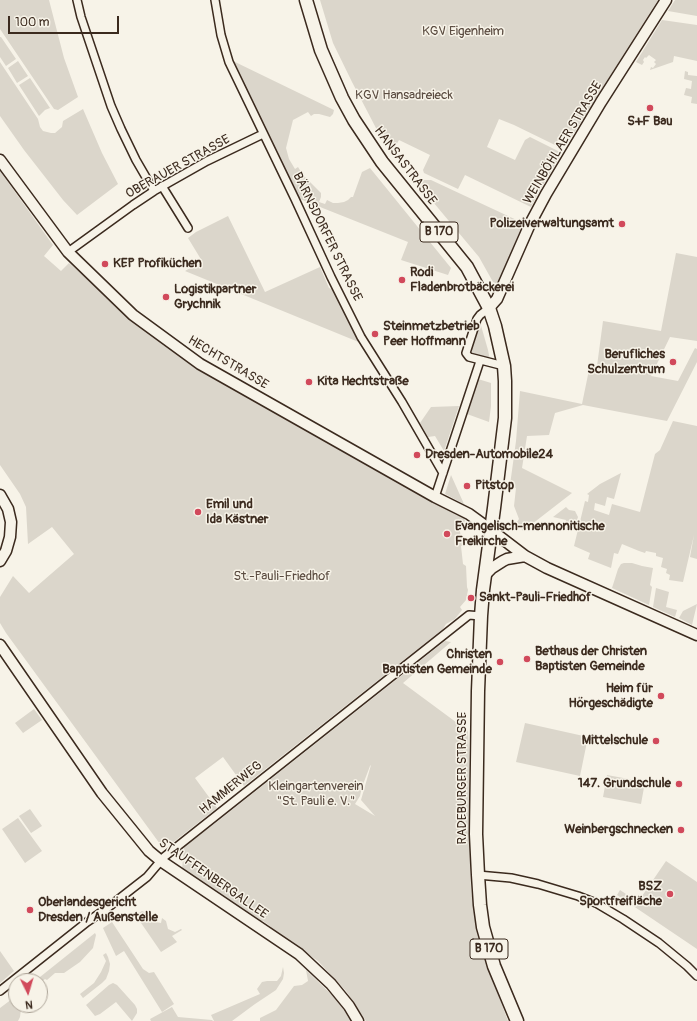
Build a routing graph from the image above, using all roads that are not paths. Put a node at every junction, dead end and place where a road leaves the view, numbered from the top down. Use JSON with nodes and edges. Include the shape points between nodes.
{"nodes":[{"id":1,"x":77,"y":0,"type":"edge"},
{"id":2,"x":215,"y":0,"type":"edge"},
{"id":3,"x":306,"y":0,"type":"edge"},
{"id":4,"x":666,"y":0,"type":"edge"},
{"id":5,"x":263,"y":134,"type":"junction"},
{"id":6,"x":0,"y":160,"type":"edge"},
{"id":7,"x":162,"y":186,"type":"junction"},
{"id":8,"x":154,"y":191,"type":"junction"},
{"id":9,"x":188,"y":228,"type":"dead end"},
{"id":10,"x":68,"y":252,"type":"junction"},
{"id":11,"x":488,"y":308,"type":"junction"},
{"id":12,"x":480,"y":361,"type":"junction"},
{"id":13,"x":504,"y":366,"type":"junction"},
{"id":14,"x":443,"y":473,"type":"junction"},
{"id":15,"x":0,"y":495,"type":"edge"},
{"id":16,"x":435,"y":497,"type":"junction"},
{"id":17,"x":491,"y":530,"type":"junction"},
{"id":18,"x":525,"y":556,"type":"junction"},
{"id":19,"x":0,"y":561,"type":"edge"},
{"id":20,"x":485,"y":574,"type":"junction"},
{"id":21,"x":481,"y":616,"type":"junction"},
{"id":22,"x":697,"y":635,"type":"edge"},
{"id":23,"x":0,"y":645,"type":"edge"},
{"id":24,"x":160,"y":861,"type":"junction"},
{"id":25,"x":478,"y":875,"type":"junction"},
{"id":26,"x":697,"y":976,"type":"edge"},
{"id":27,"x":0,"y":991,"type":"edge"},
{"id":28,"x":358,"y":1021,"type":"edge"},
{"id":29,"x":517,"y":1021,"type":"edge"}],
"edges":[{"from":1,"to":8,"type":"street","via":[[111,106],[136,160]]},
{"from":2,"to":5,"type":"street","name":"BÄRNSDORFER STRASSE","via":[[229,62]]},
{"from":3,"to":11,"type":"main road","name":"HANSASTRASSE","number":"B 170","via":[[321,50],[354,120],[382,162],[467,267]]},
{"from":4,"to":11,"type":"street","name":"WEINBÖHLAER STRASSE","via":[[546,194],[497,299]]},
{"from":5,"to":7,"type":"street","name":"OBERAUER STRASSE"},
{"from":5,"to":14,"type":"street","name":"BÄRNSDORFER STRASSE","via":[[361,336]]},
{"from":6,"to":10,"type":"street","name":"HECHTSTRASSE"},
{"from":7,"to":8,"type":"street","name":"OBERAUER STRASSE"},
{"from":7,"to":9,"type":"street"},
{"from":8,"to":10,"type":"street","name":"OBERAUER STRASSE"},
{"from":10,"to":16,"type":"street","name":"HECHTSTRASSE","via":[[133,314],[200,364]]},
{"from":11,"to":12,"type":"street","name":"WEINBÖHLAER STRASSE","via":[[478,319],[466,353]]},
{"from":11,"to":13,"type":"main road","name":"HANSASTRASSE","number":"B 170"},
{"from":12,"to":13,"type":"street","name":"WEINBÖHLAER STRASSE"},
{"from":12,"to":14,"type":"street"},
{"from":13,"to":17,"type":"main road","name":"HANSASTRASSE","number":"B 170","via":[[505,418]]},
{"from":14,"to":16,"type":"street"},
{"from":15,"to":19,"type":"street","via":[[8,509],[11,522],[10,537]]},
{"from":16,"to":17,"type":"street","name":"HECHTSTRASSE","via":[[468,514]]},
{"from":17,"to":18,"type":"street","name":"HECHTSTRASSE"},
{"from":17,"to":20,"type":"main road","name":"RADEBURGER STRASSE","number":"B 170"},
{"from":18,"to":20,"type":"street","via":[[507,559]]},
{"from":18,"to":22,"type":"street","name":"HECHTSTRASSE"},
{"from":20,"to":21,"type":"main road","name":"RADEBURGER STRASSE","number":"B 170"},
{"from":21,"to":24,"type":"street","name":"HAMMERWEG","via":[[469,615]]},
{"from":21,"to":25,"type":"main road","name":"RADEBURGER STRASSE","number":"B 170","via":[[476,834]]},
{"from":23,"to":24,"type":"street","name":"STAUFFENBERGALLEE","via":[[102,793]]},
{"from":24,"to":27,"type":"street","name":"HAMMERWEG","via":[[148,877]]},
{"from":24,"to":28,"type":"street","name":"STAUFFENBERGALLEE","via":[[299,954],[332,984]]},
{"from":25,"to":26,"type":"street","via":[[538,884],[596,903],[659,943]]},
{"from":25,"to":29,"type":"main road","name":"RADEBURGER STRASSE","number":"B 170","via":[[487,944],[498,978]]}]}
